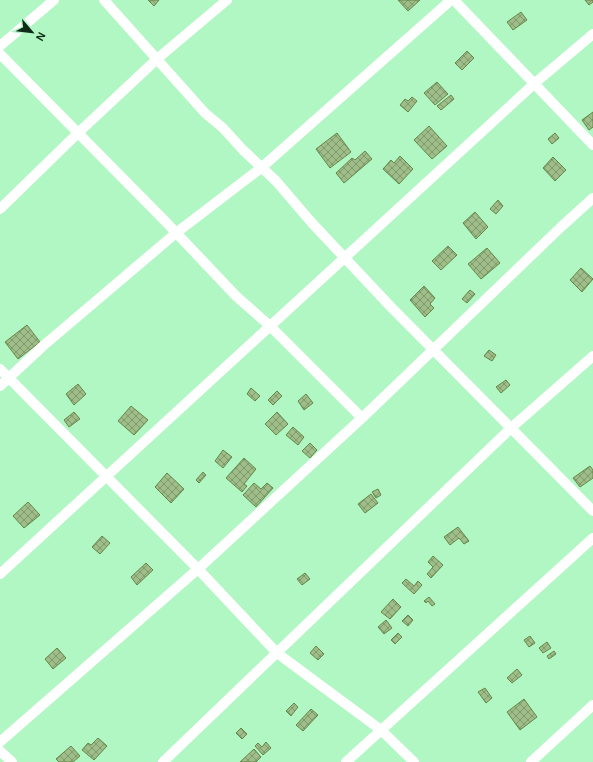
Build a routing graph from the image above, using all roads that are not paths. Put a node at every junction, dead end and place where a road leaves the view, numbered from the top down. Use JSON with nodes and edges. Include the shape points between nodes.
{"nodes":[{"id":1,"x":54,"y":0,"type":"edge"},
{"id":2,"x":104,"y":0,"type":"edge"},
{"id":3,"x":227,"y":0,"type":"edge"},
{"id":4,"x":452,"y":0,"type":"edge"},
{"id":5,"x":593,"y":34,"type":"edge"},
{"id":6,"x":0,"y":46,"type":"edge"},
{"id":7,"x":0,"y":54,"type":"edge"},
{"id":8,"x":157,"y":59,"type":"junction"},
{"id":9,"x":535,"y":83,"type":"junction"},
{"id":10,"x":78,"y":133,"type":"junction"},
{"id":11,"x":593,"y":145,"type":"edge"},
{"id":12,"x":262,"y":168,"type":"junction"},
{"id":13,"x":593,"y":198,"type":"edge"},
{"id":14,"x":0,"y":209,"type":"edge"},
{"id":15,"x":176,"y":233,"type":"junction"},
{"id":16,"x":344,"y":258,"type":"junction"},
{"id":17,"x":270,"y":326,"type":"junction"},
{"id":18,"x":433,"y":350,"type":"junction"},
{"id":19,"x":593,"y":356,"type":"edge"},
{"id":20,"x":0,"y":369,"type":"edge"},
{"id":21,"x":9,"y":378,"type":"junction"},
{"id":22,"x":0,"y":386,"type":"edge"},
{"id":23,"x":362,"y":418,"type":"junction"},
{"id":24,"x":512,"y":428,"type":"junction"},
{"id":25,"x":106,"y":476,"type":"junction"},
{"id":26,"x":593,"y":511,"type":"edge"},
{"id":27,"x":593,"y":538,"type":"edge"},
{"id":28,"x":198,"y":569,"type":"junction"},
{"id":29,"x":0,"y":574,"type":"edge"},
{"id":30,"x":277,"y":653,"type":"junction"},
{"id":31,"x":593,"y":705,"type":"edge"},
{"id":32,"x":381,"y":730,"type":"junction"},
{"id":33,"x":0,"y":742,"type":"edge"},
{"id":34,"x":0,"y":751,"type":"edge"},
{"id":35,"x":12,"y":762,"type":"edge"},
{"id":36,"x":163,"y":762,"type":"edge"},
{"id":37,"x":346,"y":762,"type":"edge"},
{"id":38,"x":414,"y":762,"type":"edge"},
{"id":39,"x":531,"y":762,"type":"edge"}],
"edges":[{"from":1,"to":6,"type":"street"},
{"from":2,"to":8,"type":"street"},
{"from":3,"to":8,"type":"street"},
{"from":4,"to":9,"type":"street"},
{"from":4,"to":12,"type":"street"},
{"from":5,"to":9,"type":"street"},
{"from":7,"to":10,"type":"street"},
{"from":8,"to":10,"type":"street"},
{"from":8,"to":12,"type":"street","via":[[205,113]]},
{"from":9,"to":11,"type":"street"},
{"from":9,"to":16,"type":"street"},
{"from":10,"to":14,"type":"street"},
{"from":10,"to":15,"type":"street"},
{"from":12,"to":15,"type":"street"},
{"from":12,"to":16,"type":"street"},
{"from":13,"to":18,"type":"street"},
{"from":15,"to":17,"type":"street","via":[[236,296]]},
{"from":15,"to":21,"type":"street"},
{"from":16,"to":17,"type":"street"},
{"from":16,"to":18,"type":"street"},
{"from":17,"to":23,"type":"street"},
{"from":17,"to":25,"type":"street"},
{"from":18,"to":23,"type":"street"},
{"from":18,"to":24,"type":"street"},
{"from":19,"to":24,"type":"street"},
{"from":20,"to":21,"type":"street"},
{"from":21,"to":22,"type":"street"},
{"from":21,"to":25,"type":"street"},
{"from":23,"to":28,"type":"street"},
{"from":24,"to":26,"type":"street"},
{"from":24,"to":30,"type":"street"},
{"from":25,"to":28,"type":"street"},
{"from":25,"to":29,"type":"street"},
{"from":27,"to":32,"type":"street"},
{"from":28,"to":30,"type":"street"},
{"from":28,"to":33,"type":"street"},
{"from":30,"to":32,"type":"street"},
{"from":30,"to":36,"type":"street"},
{"from":31,"to":39,"type":"street"},
{"from":32,"to":37,"type":"street"},
{"from":32,"to":38,"type":"street"},
{"from":34,"to":35,"type":"street"}]}
